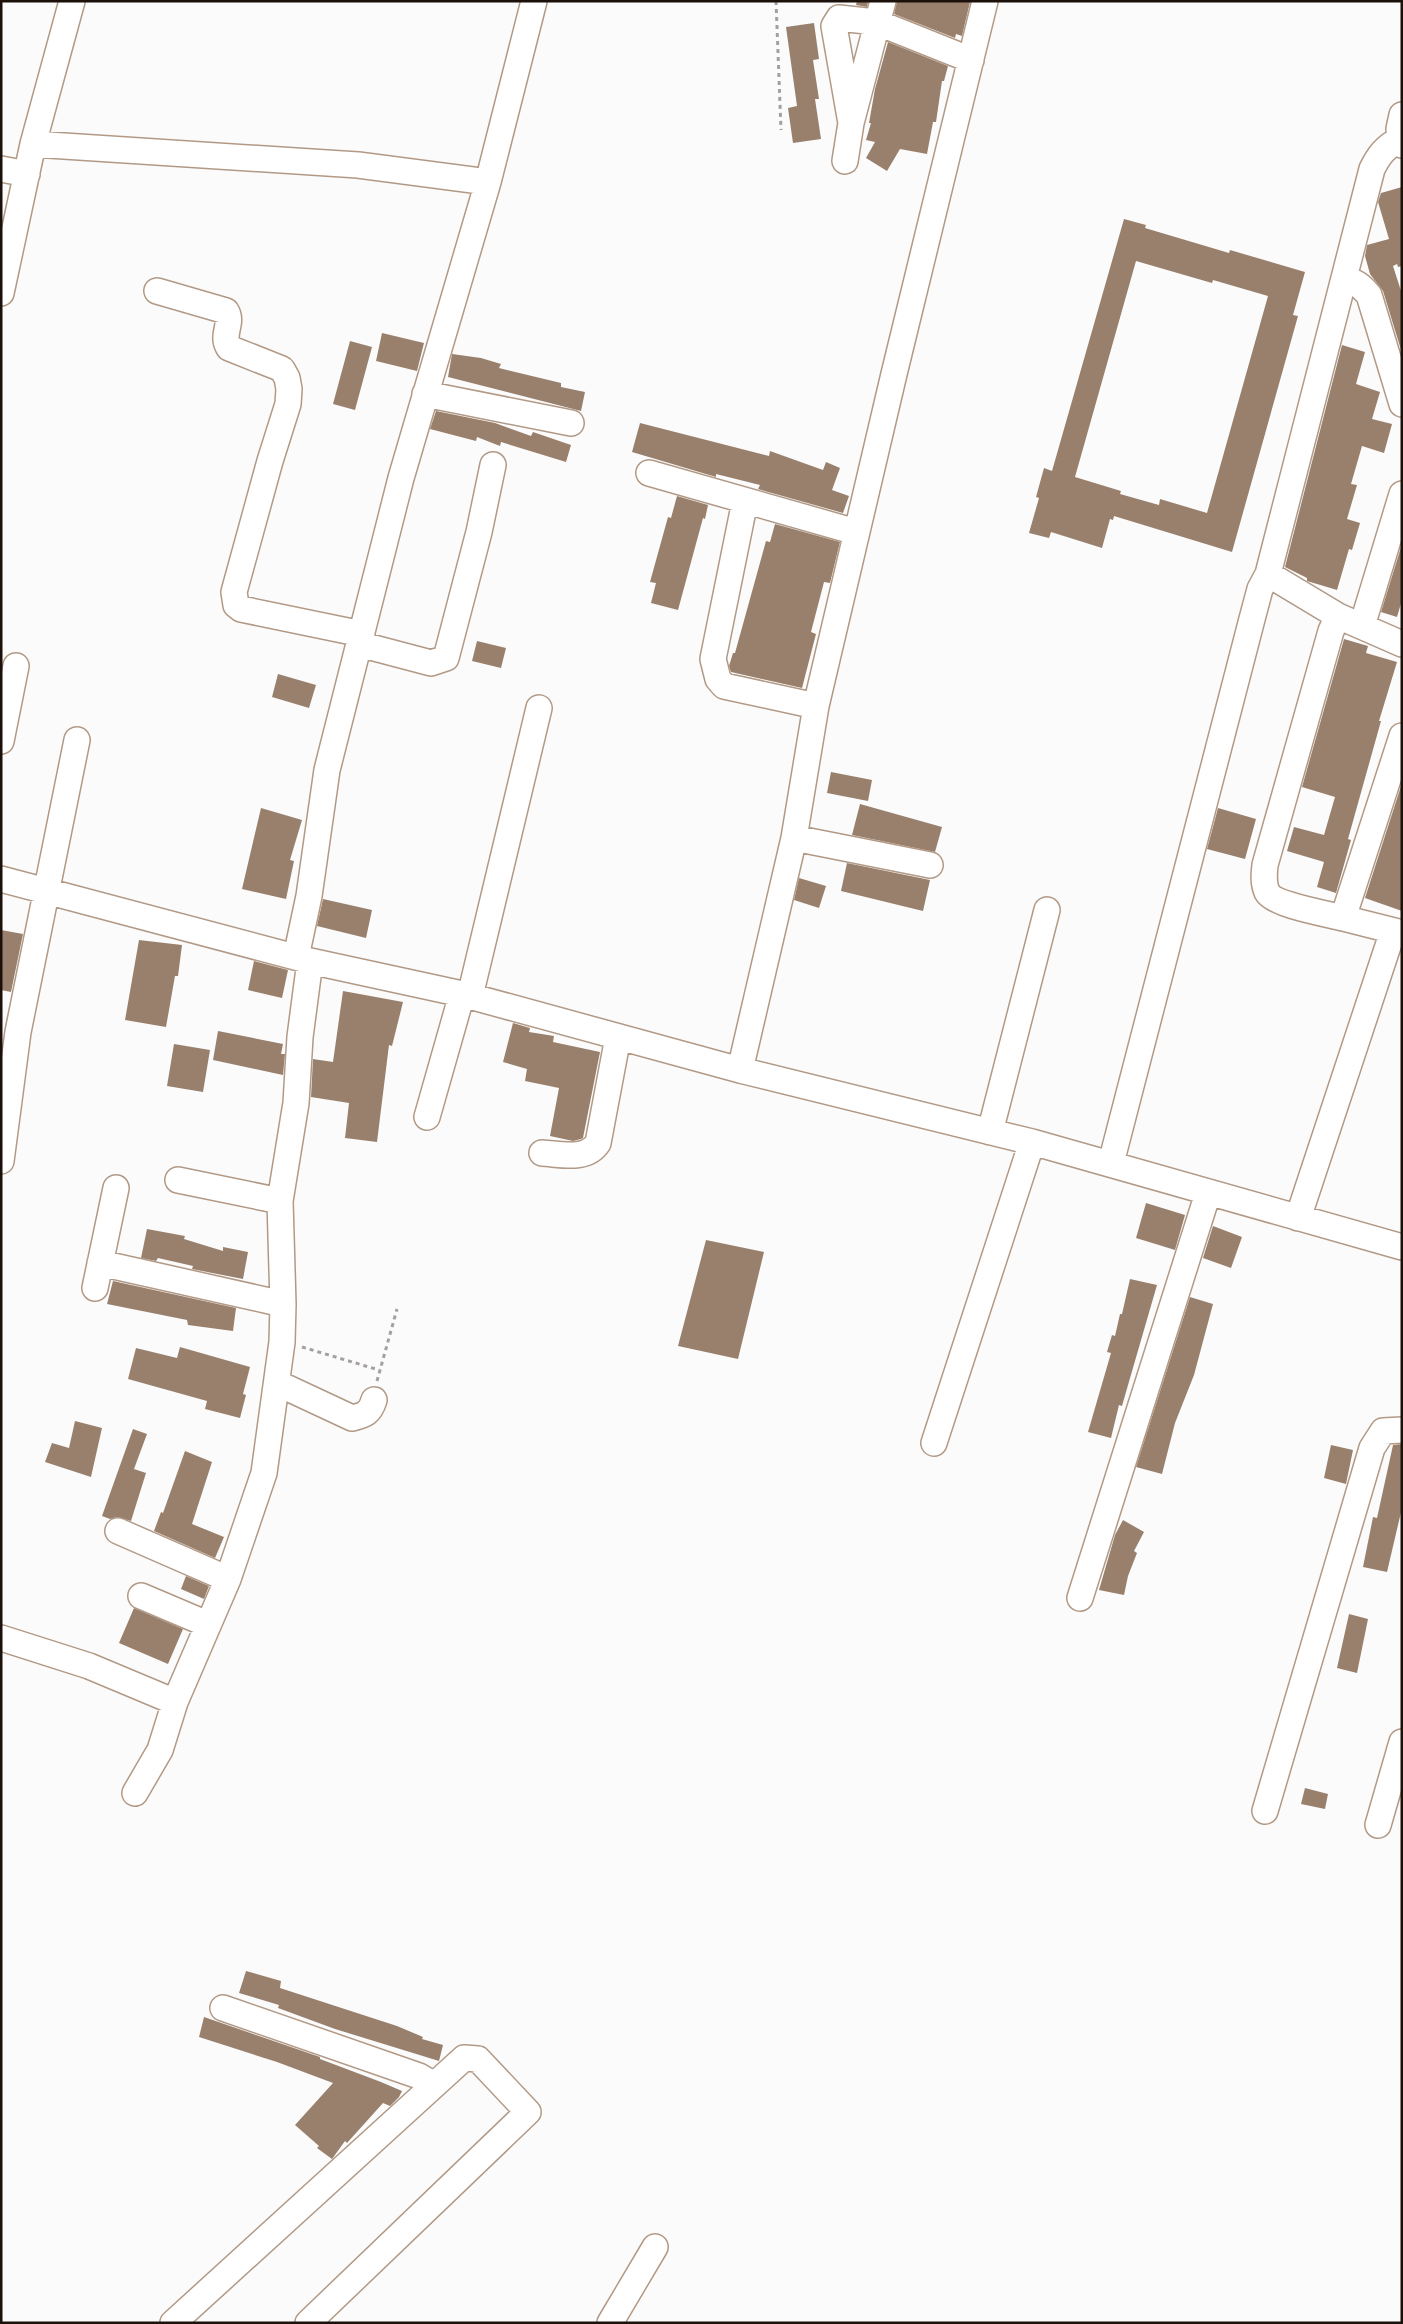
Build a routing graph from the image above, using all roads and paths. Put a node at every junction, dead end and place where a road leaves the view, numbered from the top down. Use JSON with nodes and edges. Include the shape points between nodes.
{"nodes":[{"id":1,"x":72,"y":1,"type":"edge"},
{"id":2,"x":534,"y":1,"type":"edge"},
{"id":3,"x":776,"y":1,"type":"edge"},
{"id":4,"x":986,"y":1,"type":"edge"},
{"id":5,"x":880,"y":12,"type":"edge"},
{"id":6,"x":971,"y":60,"type":"junction"},
{"id":7,"x":1402,"y":115,"type":"edge"},
{"id":8,"x":851,"y":123,"type":"junction"},
{"id":9,"x":781,"y":130,"type":"dead end"},
{"id":10,"x":1401,"y":142,"type":"edge"},
{"id":11,"x":33,"y":144,"type":"junction"},
{"id":12,"x":845,"y":161,"type":"dead end"},
{"id":13,"x":1,"y":169,"type":"edge"},
{"id":14,"x":27,"y":174,"type":"junction"},
{"id":15,"x":488,"y":182,"type":"junction"},
{"id":16,"x":1344,"y":280,"type":"junction"},
{"id":17,"x":2,"y":281,"type":"edge"},
{"id":18,"x":157,"y":291,"type":"dead end"},
{"id":19,"x":425,"y":394,"type":"junction"},
{"id":20,"x":1402,"y":404,"type":"edge"},
{"id":21,"x":571,"y":423,"type":"dead end"},
{"id":22,"x":492,"y":465,"type":"dead end"},
{"id":23,"x":648,"y":474,"type":"dead end"},
{"id":24,"x":1402,"y":494,"type":"edge"},
{"id":25,"x":745,"y":501,"type":"junction"},
{"id":26,"x":856,"y":532,"type":"junction"},
{"id":27,"x":1268,"y":574,"type":"junction"},
{"id":28,"x":1338,"y":616,"type":"junction"},
{"id":29,"x":1362,"y":626,"type":"junction"},
{"id":30,"x":360,"y":639,"type":"junction"},
{"id":31,"x":1402,"y":644,"type":"edge"},
{"id":32,"x":16,"y":666,"type":"dead end"},
{"id":33,"x":816,"y":706,"type":"junction"},
{"id":34,"x":539,"y":708,"type":"dead end"},
{"id":35,"x":1402,"y":736,"type":"edge"},
{"id":36,"x":77,"y":740,"type":"dead end"},
{"id":37,"x":1,"y":741,"type":"edge"},
{"id":38,"x":794,"y":838,"type":"junction"},
{"id":39,"x":930,"y":865,"type":"dead end"},
{"id":40,"x":1,"y":879,"type":"edge"},
{"id":41,"x":45,"y":890,"type":"junction"},
{"id":42,"x":1046,"y":910,"type":"dead end"},
{"id":43,"x":1343,"y":918,"type":"junction"},
{"id":44,"x":1397,"y":932,"type":"edge"},
{"id":45,"x":303,"y":959,"type":"junction"},
{"id":46,"x":466,"y":995,"type":"junction"},
{"id":47,"x":618,"y":1037,"type":"junction"},
{"id":48,"x":740,"y":1070,"type":"junction"},
{"id":49,"x":427,"y":1117,"type":"dead end"},
{"id":50,"x":990,"y":1132,"type":"junction"},
{"id":51,"x":1032,"y":1142,"type":"junction"},
{"id":52,"x":542,"y":1153,"type":"dead end"},
{"id":53,"x":1,"y":1161,"type":"edge"},
{"id":54,"x":1110,"y":1163,"type":"junction"},
{"id":55,"x":178,"y":1180,"type":"dead end"},
{"id":56,"x":116,"y":1188,"type":"dead end"},
{"id":57,"x":1208,"y":1193,"type":"junction"},
{"id":58,"x":280,"y":1201,"type":"junction"},
{"id":59,"x":1298,"y":1218,"type":"junction"},
{"id":60,"x":1402,"y":1247,"type":"edge"},
{"id":61,"x":100,"y":1263,"type":"junction"},
{"id":62,"x":95,"y":1288,"type":"dead end"},
{"id":63,"x":283,"y":1304,"type":"junction"},
{"id":64,"x":397,"y":1309,"type":"dead end"},
{"id":65,"x":282,"y":1342,"type":"junction"},
{"id":66,"x":379,"y":1370,"type":"junction"},
{"id":67,"x":277,"y":1382,"type":"junction"},
{"id":68,"x":374,"y":1400,"type":"joint"},
{"id":69,"x":1402,"y":1430,"type":"edge"},
{"id":70,"x":934,"y":1442,"type":"dead end"},
{"id":71,"x":118,"y":1531,"type":"dead end"},
{"id":72,"x":228,"y":1579,"type":"junction"},
{"id":73,"x":141,"y":1596,"type":"dead end"},
{"id":74,"x":1080,"y":1598,"type":"dead end"},
{"id":75,"x":207,"y":1624,"type":"junction"},
{"id":76,"x":1,"y":1638,"type":"edge"},
{"id":77,"x":175,"y":1702,"type":"junction"},
{"id":78,"x":1402,"y":1742,"type":"edge"},
{"id":79,"x":135,"y":1793,"type":"dead end"},
{"id":80,"x":1265,"y":1811,"type":"dead end"},
{"id":81,"x":1378,"y":1825,"type":"dead end"},
{"id":82,"x":223,"y":2008,"type":"dead end"},
{"id":83,"x":434,"y":2086,"type":"junction"},
{"id":84,"x":655,"y":2247,"type":"dead end"},
{"id":85,"x":173,"y":2323,"type":"edge"},
{"id":86,"x":308,"y":2323,"type":"edge"},
{"id":87,"x":610,"y":2323,"type":"edge"}],
"edges":[{"from":1,"to":11,"type":"street"},
{"from":2,"to":15,"type":"street"},
{"from":3,"to":9,"type":"path"},
{"from":4,"to":6,"type":"street"},
{"from":5,"to":6,"type":"street"},
{"from":5,"to":8,"type":"street"},
{"from":5,"to":8,"type":"street","via":[[842,17],[835,23]]},
{"from":6,"to":26,"type":"street"},
{"from":7,"to":10,"type":"street"},
{"from":8,"to":12,"type":"street"},
{"from":10,"to":16,"type":"street","via":[[1387,146],[1372,169]]},
{"from":11,"to":14,"type":"street"},
{"from":11,"to":15,"type":"street","via":[[358,165]]},
{"from":13,"to":14,"type":"street"},
{"from":14,"to":17,"type":"street"},
{"from":15,"to":19,"type":"street"},
{"from":16,"to":20,"type":"street","via":[[1352,280],[1369,296]]},
{"from":16,"to":27,"type":"street"},
{"from":18,"to":30,"type":"street","via":[[226,311],[229,320],[225,337],[229,348],[282,369],[287,378],[288,404],[234,592],[236,604],[241,609]]},
{"from":19,"to":21,"type":"street"},
{"from":19,"to":30,"type":"street"},
{"from":22,"to":30,"type":"street","via":[[479,532],[446,658],[431,663]]},
{"from":23,"to":25,"type":"street"},
{"from":24,"to":29,"type":"street"},
{"from":25,"to":26,"type":"street"},
{"from":25,"to":33,"type":"street","via":[[714,659],[718,679],[724,686]]},
{"from":26,"to":33,"type":"street"},
{"from":27,"to":28,"type":"street"},
{"from":27,"to":54,"type":"street","via":[[1260,589]]},
{"from":28,"to":29,"type":"street"},
{"from":28,"to":43,"type":"street","via":[[1264,865],[1263,879],[1267,892],[1277,900]]},
{"from":29,"to":31,"type":"street"},
{"from":30,"to":45,"type":"street","via":[[327,770]]},
{"from":32,"to":37,"type":"street"},
{"from":33,"to":38,"type":"street"},
{"from":34,"to":46,"type":"street"},
{"from":35,"to":43,"type":"street"},
{"from":36,"to":41,"type":"street"},
{"from":38,"to":39,"type":"street"},
{"from":38,"to":48,"type":"street"},
{"from":40,"to":41,"type":"street"},
{"from":41,"to":45,"type":"street"},
{"from":41,"to":53,"type":"street","via":[[18,1032]]},
{"from":42,"to":50,"type":"street"},
{"from":43,"to":44,"type":"street"},
{"from":44,"to":59,"type":"street"},
{"from":45,"to":46,"type":"street"},
{"from":45,"to":58,"type":"street","via":[[296,1103]]},
{"from":46,"to":47,"type":"street"},
{"from":46,"to":49,"type":"street"},
{"from":47,"to":48,"type":"street"},
{"from":47,"to":52,"type":"street","via":[[598,1143],[588,1152],[577,1155]]},
{"from":48,"to":50,"type":"street"},
{"from":50,"to":51,"type":"street"},
{"from":51,"to":54,"type":"street"},
{"from":51,"to":70,"type":"street"},
{"from":54,"to":57,"type":"street"},
{"from":55,"to":58,"type":"street"},
{"from":56,"to":61,"type":"street"},
{"from":57,"to":59,"type":"street"},
{"from":57,"to":74,"type":"street"},
{"from":58,"to":63,"type":"street"},
{"from":59,"to":60,"type":"street"},
{"from":61,"to":62,"type":"street"},
{"from":61,"to":63,"type":"street"},
{"from":63,"to":65,"type":"street"},
{"from":64,"to":66,"type":"path"},
{"from":65,"to":66,"type":"path"},
{"from":65,"to":67,"type":"street"},
{"from":66,"to":68,"type":"path"},
{"from":67,"to":68,"type":"street","via":[[352,1418],[365,1415],[371,1410]]},
{"from":67,"to":72,"type":"street","via":[[264,1473]]},
{"from":69,"to":80,"type":"street","via":[[1383,1431],[1372,1448]]},
{"from":71,"to":72,"type":"street"},
{"from":72,"to":75,"type":"street"},
{"from":73,"to":75,"type":"street"},
{"from":75,"to":77,"type":"street"},
{"from":76,"to":77,"type":"street","via":[[89,1666]]},
{"from":77,"to":79,"type":"street","via":[[160,1750]]},
{"from":78,"to":81,"type":"street"},
{"from":82,"to":83,"type":"street","via":[[419,2076]]},
{"from":83,"to":85,"type":"street"},
{"from":83,"to":86,"type":"street","via":[[464,2058],[478,2059],[528,2112]]},
{"from":84,"to":87,"type":"street"}]}
